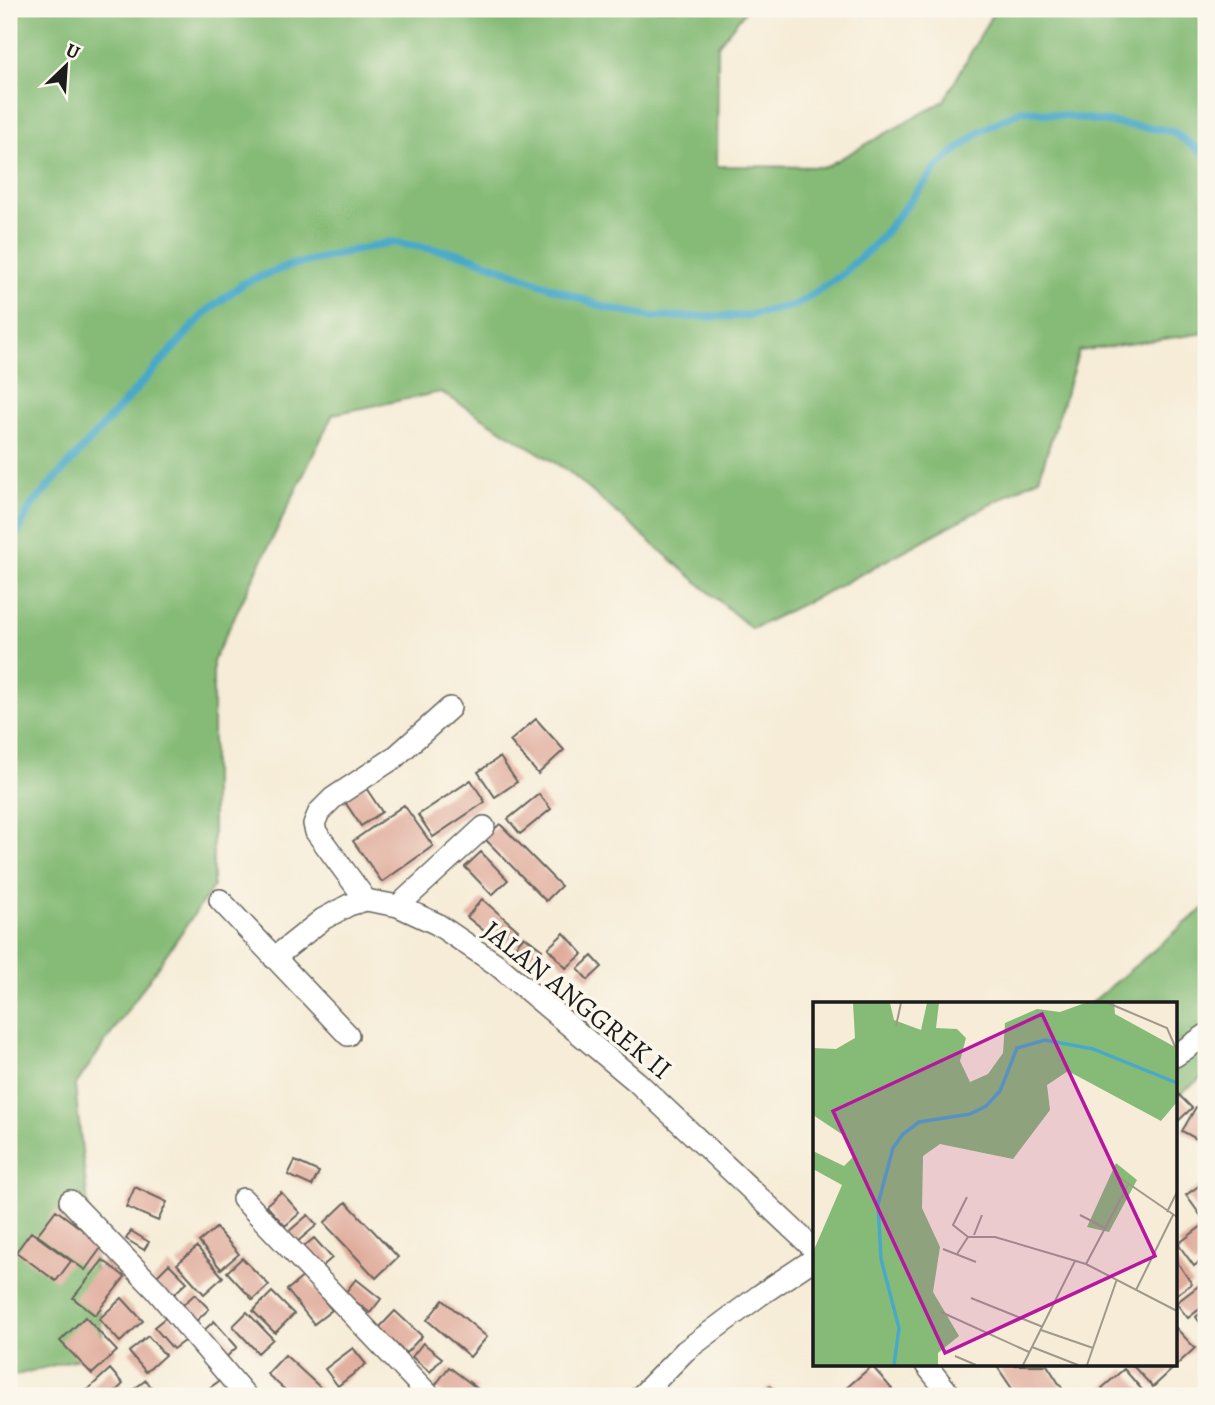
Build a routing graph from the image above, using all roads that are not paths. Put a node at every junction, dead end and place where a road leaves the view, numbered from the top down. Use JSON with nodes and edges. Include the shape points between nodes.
{"nodes":[{"id":1,"x":450,"y":708,"type":"dead end"},
{"id":2,"x":484,"y":827,"type":"dead end"},
{"id":3,"x":220,"y":900,"type":"dead end"},
{"id":4,"x":366,"y":900,"type":"junction"},
{"id":5,"x":398,"y":906,"type":"junction"},
{"id":6,"x":274,"y":958,"type":"junction"},
{"id":7,"x":348,"y":1035,"type":"dead end"},
{"id":8,"x":1206,"y":1035,"type":"edge"},
{"id":9,"x":1176,"y":1055,"type":"edge"},
{"id":10,"x":243,"y":1199,"type":"dead end"},
{"id":11,"x":70,"y":1201,"type":"dead end"},
{"id":12,"x":813,"y":1248,"type":"edge"},
{"id":13,"x":813,"y":1260,"type":"edge"},
{"id":14,"x":927,"y":1366,"type":"edge"},
{"id":15,"x":246,"y":1396,"type":"edge"},
{"id":16,"x":430,"y":1396,"type":"edge"},
{"id":17,"x":641,"y":1396,"type":"edge"},
{"id":18,"x":951,"y":1396,"type":"edge"}],
"edges":[{"from":1,"to":4,"type":"street","via":[[394,758],[319,812],[316,832]]},
{"from":2,"to":5,"type":"street"},
{"from":3,"to":6,"type":"street"},
{"from":4,"to":5,"type":"street","name":"JALAN ANGGREK II"},
{"from":4,"to":6,"type":"street","via":[[323,919]]},
{"from":5,"to":12,"type":"street","name":"JALAN ANGGREK II","via":[[437,924],[496,964],[637,1082]]},
{"from":6,"to":7,"type":"street"},
{"from":8,"to":9,"type":"street"},
{"from":10,"to":16,"type":"street"},
{"from":11,"to":15,"type":"street","via":[[156,1290]]},
{"from":13,"to":17,"type":"street","via":[[685,1351]]},
{"from":14,"to":18,"type":"street"}]}
